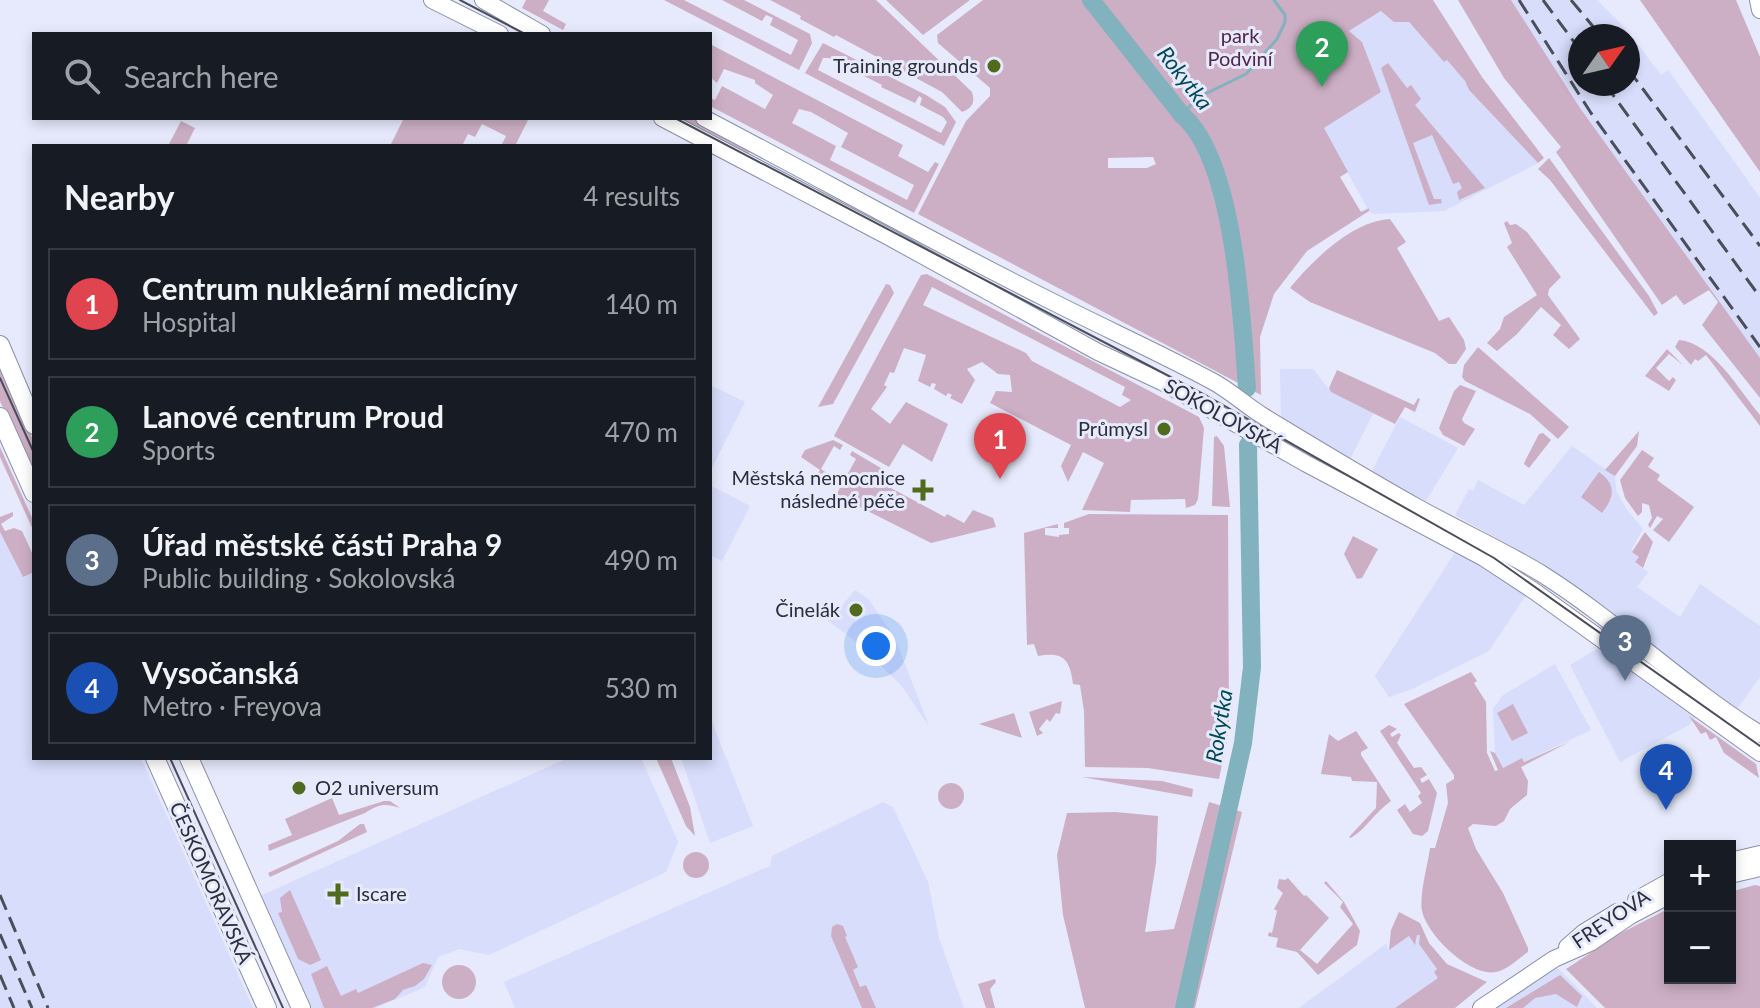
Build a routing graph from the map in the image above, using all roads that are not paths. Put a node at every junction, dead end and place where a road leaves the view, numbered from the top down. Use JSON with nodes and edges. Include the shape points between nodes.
{"nodes":[{"id":1,"x":432,"y":0,"type":"edge"},
{"id":2,"x":483,"y":0,"type":"edge"},
{"id":3,"x":1758,"y":0,"type":"edge"},
{"id":4,"x":1760,"y":10,"type":"edge"},
{"id":5,"x":496,"y":32,"type":"edge"},
{"id":6,"x":539,"y":32,"type":"edge"},
{"id":7,"x":666,"y":120,"type":"edge"},
{"id":8,"x":708,"y":120,"type":"edge"},
{"id":9,"x":712,"y":144,"type":"edge"},
{"id":10,"x":712,"y":144,"type":"edge"},
{"id":11,"x":0,"y":345,"type":"edge"},
{"id":12,"x":0,"y":417,"type":"edge"},
{"id":13,"x":32,"y":420,"type":"edge"},
{"id":14,"x":32,"y":489,"type":"edge"},
{"id":15,"x":1760,"y":734,"type":"edge"},
{"id":16,"x":1760,"y":753,"type":"edge"},
{"id":17,"x":156,"y":760,"type":"edge"},
{"id":18,"x":190,"y":760,"type":"edge"},
{"id":19,"x":1760,"y":854,"type":"edge"},
{"id":20,"x":1736,"y":860,"type":"edge"},
{"id":21,"x":1760,"y":868,"type":"edge"},
{"id":22,"x":1736,"y":874,"type":"edge"},
{"id":23,"x":1664,"y":885,"type":"edge"},
{"id":24,"x":1664,"y":898,"type":"edge"},
{"id":25,"x":1554,"y":959,"type":"junction"},
{"id":26,"x":267,"y":1008,"type":"edge"},
{"id":27,"x":301,"y":1008,"type":"edge"},
{"id":28,"x":1481,"y":1008,"type":"edge"}],
"edges":[{"from":1,"to":5,"type":"main road"},
{"from":2,"to":6,"type":"main road"},
{"from":3,"to":4,"type":"main road"},
{"from":7,"to":9,"type":"main road","name":"SOKOLOVSKÁ"},
{"from":8,"to":15,"type":"main road","name":"SOKOLOVSKÁ","via":[[1228,390],[1418,508],[1545,576]]},
{"from":10,"to":16,"type":"main road","name":"SOKOLOVSKÁ","via":[[1484,558]]},
{"from":11,"to":13,"type":"main road"},
{"from":12,"to":14,"type":"main road"},
{"from":17,"to":26,"type":"main road","name":"ČESKOMORAVSKÁ"},
{"from":18,"to":27,"type":"main road","name":"ČESKOMORAVSKÁ"},
{"from":19,"to":20,"type":"main road"},
{"from":21,"to":22,"type":"main road"},
{"from":23,"to":25,"type":"main road","name":"FREYOVA","via":[[1588,930]]},
{"from":24,"to":25,"type":"main road","name":"FREYOVA"},
{"from":25,"to":28,"type":"main road","name":"FREYOVA"}]}
